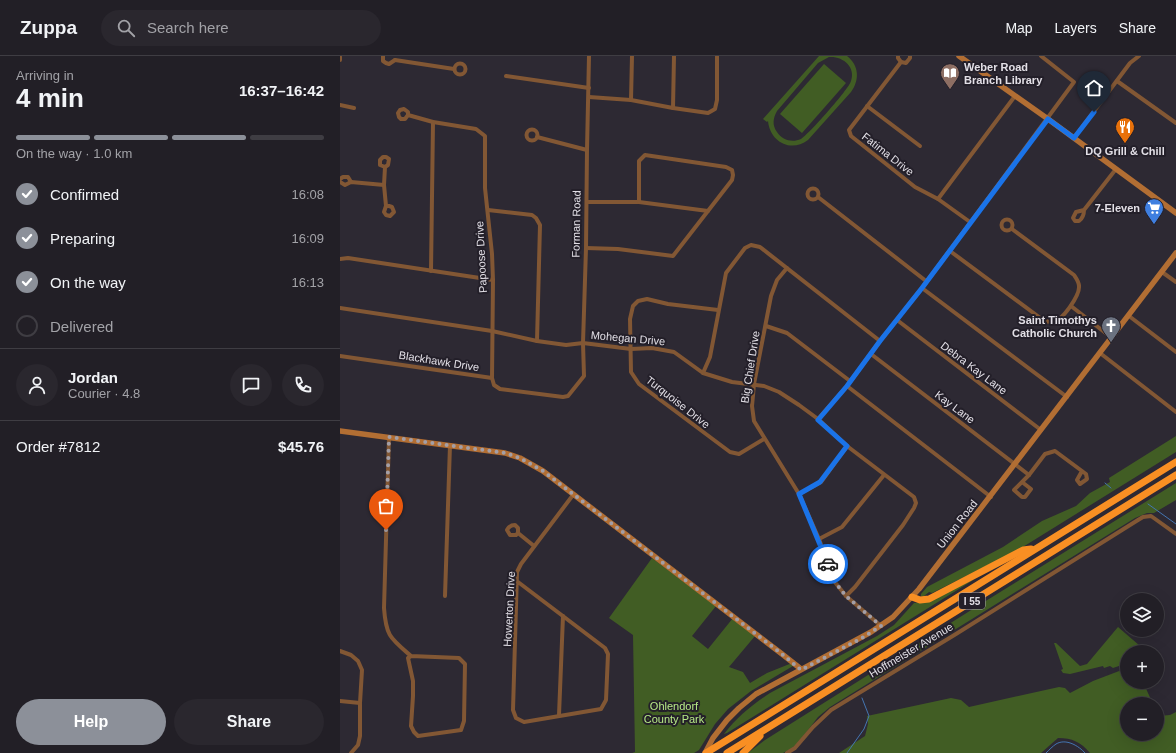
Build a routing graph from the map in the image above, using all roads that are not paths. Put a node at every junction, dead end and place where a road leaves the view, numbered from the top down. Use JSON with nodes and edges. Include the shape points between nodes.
{"nodes":[{"id":1,"x":383,"y":56,"type":"edge"},
{"id":2,"x":589,"y":56,"type":"edge"},
{"id":3,"x":632,"y":56,"type":"edge"},
{"id":4,"x":674,"y":56,"type":"edge"},
{"id":5,"x":717,"y":56,"type":"edge"},
{"id":6,"x":898,"y":56,"type":"edge"},
{"id":7,"x":910,"y":56,"type":"edge"},
{"id":8,"x":959,"y":56,"type":"edge"},
{"id":9,"x":1041,"y":56,"type":"edge"},
{"id":10,"x":1139,"y":56,"type":"edge"},
{"id":11,"x":340,"y":57,"type":"edge"},
{"id":12,"x":394,"y":58,"type":"edge"},
{"id":13,"x":340,"y":60,"type":"edge"},
{"id":14,"x":901,"y":62,"type":"junction"},
{"id":15,"x":454,"y":69,"type":"dead end"},
{"id":16,"x":506,"y":76,"type":"dead end"},
{"id":17,"x":1117,"y":81,"type":"junction"},
{"id":18,"x":588,"y":88,"type":"junction"},
{"id":19,"x":1015,"y":96,"type":"junction"},
{"id":20,"x":589,"y":97,"type":"junction"},
{"id":21,"x":631,"y":100,"type":"junction"},
{"id":22,"x":340,"y":106,"type":"edge"},
{"id":23,"x":868,"y":106,"type":"junction"},
{"id":24,"x":354,"y":108,"type":"dead end"},
{"id":25,"x":673,"y":108,"type":"junction"},
{"id":26,"x":408,"y":115,"type":"dead end"},
{"id":27,"x":1048,"y":119,"type":"junction"},
{"id":28,"x":433,"y":122,"type":"junction"},
{"id":29,"x":1176,"y":123,"type":"edge"},
{"id":30,"x":537,"y":138,"type":"dead end"},
{"id":31,"x":1074,"y":138,"type":"junction"},
{"id":32,"x":920,"y":146,"type":"dead end"},
{"id":33,"x":587,"y":150,"type":"junction"},
{"id":34,"x":385,"y":167,"type":"dead end"},
{"id":35,"x":1116,"y":169,"type":"junction"},
{"id":36,"x":340,"y":179,"type":"edge"},
{"id":37,"x":340,"y":182,"type":"edge"},
{"id":38,"x":352,"y":182,"type":"junction"},
{"id":39,"x":384,"y":185,"type":"junction"},
{"id":40,"x":818,"y":197,"type":"dead end"},
{"id":41,"x":938,"y":199,"type":"junction"},
{"id":42,"x":587,"y":202,"type":"junction"},
{"id":43,"x":639,"y":202,"type":"junction"},
{"id":44,"x":386,"y":206,"type":"dead end"},
{"id":45,"x":488,"y":210,"type":"junction"},
{"id":46,"x":1084,"y":210,"type":"dead end"},
{"id":47,"x":708,"y":211,"type":"junction"},
{"id":48,"x":1176,"y":214,"type":"edge"},
{"id":49,"x":970,"y":222,"type":"junction"},
{"id":50,"x":1012,"y":229,"type":"dead end"},
{"id":51,"x":586,"y":248,"type":"junction"},
{"id":52,"x":950,"y":251,"type":"junction"},
{"id":53,"x":1176,"y":253,"type":"edge"},
{"id":54,"x":340,"y":259,"type":"edge"},
{"id":55,"x":787,"y":268,"type":"junction"},
{"id":56,"x":431,"y":271,"type":"junction"},
{"id":57,"x":1162,"y":272,"type":"junction"},
{"id":58,"x":493,"y":280,"type":"junction"},
{"id":59,"x":926,"y":281,"type":"junction"},
{"id":60,"x":1176,"y":282,"type":"edge"},
{"id":61,"x":922,"y":288,"type":"junction"},
{"id":62,"x":1071,"y":306,"type":"junction"},
{"id":63,"x":340,"y":308,"type":"edge"},
{"id":64,"x":718,"y":310,"type":"junction"},
{"id":65,"x":1128,"y":316,"type":"junction"},
{"id":66,"x":897,"y":320,"type":"junction"},
{"id":67,"x":766,"y":326,"type":"junction"},
{"id":68,"x":492,"y":331,"type":"junction"},
{"id":69,"x":1112,"y":338,"type":"junction"},
{"id":70,"x":537,"y":341,"type":"junction"},
{"id":71,"x":880,"y":341,"type":"junction"},
{"id":72,"x":583,"y":343,"type":"junction"},
{"id":73,"x":631,"y":349,"type":"junction"},
{"id":74,"x":1176,"y":352,"type":"edge"},
{"id":75,"x":1100,"y":353,"type":"junction"},
{"id":76,"x":871,"y":354,"type":"junction"},
{"id":77,"x":340,"y":356,"type":"edge"},
{"id":78,"x":703,"y":373,"type":"junction"},
{"id":79,"x":492,"y":378,"type":"junction"},
{"id":80,"x":850,"y":381,"type":"junction"},
{"id":81,"x":754,"y":384,"type":"junction"},
{"id":82,"x":847,"y":386,"type":"junction"},
{"id":83,"x":574,"y":390,"type":"joint"},
{"id":84,"x":1066,"y":397,"type":"junction"},
{"id":85,"x":1176,"y":412,"type":"edge"},
{"id":86,"x":818,"y":420,"type":"junction"},
{"id":87,"x":1041,"y":430,"type":"junction"},
{"id":88,"x":340,"y":431,"type":"edge"},
{"id":89,"x":389,"y":437,"type":"junction"},
{"id":90,"x":764,"y":439,"type":"junction"},
{"id":91,"x":450,"y":445,"type":"junction"},
{"id":92,"x":847,"y":446,"type":"junction"},
{"id":93,"x":1176,"y":462,"type":"edge"},
{"id":94,"x":1015,"y":464,"type":"junction"},
{"id":95,"x":1082,"y":471,"type":"dead end"},
{"id":96,"x":884,"y":475,"type":"junction"},
{"id":97,"x":1029,"y":475,"type":"junction"},
{"id":98,"x":1176,"y":475,"type":"edge"},
{"id":99,"x":1022,"y":482,"type":"dead end"},
{"id":100,"x":573,"y":494,"type":"junction"},
{"id":101,"x":799,"y":494,"type":"junction"},
{"id":102,"x":991,"y":496,"type":"junction"},
{"id":103,"x":518,"y":533,"type":"dead end"},
{"id":104,"x":1176,"y":534,"type":"edge"},
{"id":105,"x":818,"y":539,"type":"junction"},
{"id":106,"x":534,"y":546,"type":"junction"},
{"id":107,"x":1037,"y":547,"type":"junction"},
{"id":108,"x":518,"y":582,"type":"junction"},
{"id":109,"x":445,"y":596,"type":"dead end"},
{"id":110,"x":846,"y":596,"type":"junction"},
{"id":111,"x":912,"y":597,"type":"junction"},
{"id":112,"x":563,"y":616,"type":"junction"},
{"id":113,"x":881,"y":626,"type":"junction"},
{"id":114,"x":340,"y":652,"type":"edge"},
{"id":115,"x":411,"y":656,"type":"junction"},
{"id":116,"x":801,"y":670,"type":"junction"},
{"id":117,"x":340,"y":701,"type":"edge"},
{"id":118,"x":360,"y":703,"type":"junction"},
{"id":119,"x":559,"y":715,"type":"junction"},
{"id":120,"x":768,"y":728,"type":"junction"},
{"id":121,"x":353,"y":752,"type":"edge"},
{"id":122,"x":706,"y":753,"type":"edge"},
{"id":123,"x":727,"y":753,"type":"edge"},
{"id":124,"x":743,"y":753,"type":"edge"},
{"id":125,"x":787,"y":753,"type":"edge"}],
"edges":[{"from":1,"to":12,"type":"street","via":[[386,64]]},
{"from":2,"to":18,"type":"street","name":"Forman Road"},
{"from":3,"to":21,"type":"street"},
{"from":4,"to":25,"type":"street"},
{"from":5,"to":25,"type":"street","via":[[715,109],[708,113]]},
{"from":6,"to":14,"type":"street"},
{"from":7,"to":14,"type":"street","name":"Fatima Drive","via":[[906,63]]},
{"from":8,"to":19,"type":"main road"},
{"from":9,"to":27,"type":"street","via":[[1074,82]]},
{"from":10,"to":17,"type":"street","via":[[1130,63]]},
{"from":11,"to":13,"type":"street"},
{"from":12,"to":15,"type":"street"},
{"from":14,"to":23,"type":"street","name":"Fatima Drive"},
{"from":16,"to":18,"type":"street"},
{"from":17,"to":29,"type":"street"},
{"from":17,"to":31,"type":"street"},
{"from":18,"to":20,"type":"street","name":"Forman Road"},
{"from":19,"to":27,"type":"main road"},
{"from":19,"to":41,"type":"street"},
{"from":20,"to":21,"type":"street"},
{"from":20,"to":33,"type":"street","name":"Forman Road"},
{"from":21,"to":25,"type":"street"},
{"from":22,"to":24,"type":"street"},
{"from":23,"to":32,"type":"street"},
{"from":23,"to":41,"type":"street","name":"Fatima Drive","via":[[849,130],[851,136],[915,187]]},
{"from":26,"to":28,"type":"street"},
{"from":27,"to":31,"type":"main road"},
{"from":27,"to":49,"type":"street"},
{"from":28,"to":45,"type":"street","name":"Papoose Drive","via":[[476,129],[485,136],[485,188]]},
{"from":28,"to":56,"type":"street"},
{"from":30,"to":33,"type":"street"},
{"from":31,"to":35,"type":"main road"},
{"from":33,"to":42,"type":"street","name":"Forman Road"},
{"from":34,"to":39,"type":"street"},
{"from":35,"to":46,"type":"street"},
{"from":35,"to":48,"type":"main road"},
{"from":36,"to":38,"type":"street","via":[[348,177]]},
{"from":37,"to":38,"type":"street","via":[[345,186]]},
{"from":38,"to":39,"type":"street"},
{"from":39,"to":44,"type":"street"},
{"from":40,"to":59,"type":"street"},
{"from":41,"to":49,"type":"street","name":"Fatima Drive"},
{"from":42,"to":43,"type":"street"},
{"from":42,"to":51,"type":"street","name":"Forman Road"},
{"from":43,"to":47,"type":"street"},
{"from":43,"to":47,"type":"street","via":[[639,161],[645,155],[726,167],[732,170],[732,180]]},
{"from":45,"to":58,"type":"street","name":"Papoose Drive"},
{"from":45,"to":70,"type":"street","via":[[532,214],[540,225]]},
{"from":47,"to":51,"type":"street","via":[[673,256]]},
{"from":49,"to":52,"type":"street"},
{"from":50,"to":62,"type":"street","via":[[1074,275],[1080,284],[1079,292]]},
{"from":51,"to":72,"type":"street","name":"Forman Road"},
{"from":52,"to":59,"type":"street"},
{"from":52,"to":62,"type":"street","via":[[1043,320],[1051,323],[1055,321]]},
{"from":53,"to":57,"type":"main road","name":"Union Road"},
{"from":54,"to":56,"type":"street","via":[[348,258]]},
{"from":55,"to":64,"type":"street","via":[[758,246],[745,248],[726,273]]},
{"from":55,"to":67,"type":"street","name":"Big Chief Drive","via":[[777,280],[771,296]]},
{"from":55,"to":71,"type":"street"},
{"from":56,"to":58,"type":"street"},
{"from":57,"to":60,"type":"street"},
{"from":57,"to":65,"type":"main road","name":"Union Road"},
{"from":58,"to":68,"type":"street","name":"Papoose Drive"},
{"from":59,"to":61,"type":"street"},
{"from":61,"to":66,"type":"street"},
{"from":61,"to":84,"type":"street"},
{"from":62,"to":69,"type":"street"},
{"from":63,"to":68,"type":"street","name":"Mohegan Drive"},
{"from":64,"to":73,"type":"street","name":"Turquoise Drive","via":[[638,301],[631,311]]},
{"from":64,"to":78,"type":"street","via":[[710,357]]},
{"from":65,"to":69,"type":"main road","name":"Union Road"},
{"from":65,"to":74,"type":"street"},
{"from":66,"to":71,"type":"street"},
{"from":66,"to":87,"type":"street","name":"Debra Kay Lane"},
{"from":67,"to":80,"type":"street","via":[[787,333]]},
{"from":67,"to":81,"type":"street","name":"Big Chief Drive"},
{"from":68,"to":70,"type":"street","name":"Mohegan Drive"},
{"from":68,"to":79,"type":"street","name":"Papoose Drive"},
{"from":69,"to":75,"type":"main road","name":"Union Road"},
{"from":70,"to":72,"type":"street","name":"Mohegan Drive","via":[[566,345]]},
{"from":71,"to":76,"type":"street"},
{"from":72,"to":73,"type":"street","name":"Mohegan Drive"},
{"from":72,"to":83,"type":"street","name":"Forman Road","via":[[584,376]]},
{"from":73,"to":78,"type":"street","name":"Mohegan Drive","via":[[652,348],[674,352]]},
{"from":73,"to":90,"type":"street","name":"Turquoise Drive","via":[[630,372],[639,384],[730,452],[740,454]]},
{"from":75,"to":84,"type":"main road","name":"Union Road"},
{"from":75,"to":85,"type":"street"},
{"from":76,"to":80,"type":"street"},
{"from":76,"to":94,"type":"street","name":"Kay Lane"},
{"from":77,"to":79,"type":"street","name":"Blackhawk Drive"},
{"from":78,"to":81,"type":"street","name":"Mohegan Drive","via":[[725,380]]},
{"from":79,"to":83,"type":"street","name":"Blackhawk Drive","via":[[494,385],[500,389],[563,397]]},
{"from":80,"to":82,"type":"street"},
{"from":81,"to":86,"type":"street","name":"Mohegan Drive","via":[[779,392]]},
{"from":81,"to":90,"type":"street","name":"Big Chief Drive","via":[[754,421]]},
{"from":82,"to":86,"type":"street"},
{"from":82,"to":102,"type":"street"},
{"from":84,"to":87,"type":"main road","name":"Union Road"},
{"from":86,"to":92,"type":"street","name":"Mohegan Drive"},
{"from":87,"to":94,"type":"main road","name":"Union Road"},
{"from":88,"to":89,"type":"main road"},
{"from":89,"to":91,"type":"main road"},
{"from":89,"to":115,"type":"street","via":[[385,625],[392,639]]},
{"from":90,"to":101,"type":"street","name":"Big Chief Drive"},
{"from":91,"to":100,"type":"main road","via":[[513,455],[528,462]]},
{"from":91,"to":109,"type":"street"},
{"from":92,"to":96,"type":"street","name":"Mohegan Drive"},
{"from":92,"to":101,"type":"street","via":[[820,482]]},
{"from":93,"to":107,"type":"highway","number":"I 55"},
{"from":94,"to":97,"type":"street","name":"Kay Lane"},
{"from":94,"to":102,"type":"main road","name":"Union Road"},
{"from":95,"to":97,"type":"street","via":[[1055,451],[1045,454]]},
{"from":96,"to":105,"type":"street","via":[[842,527]]},
{"from":96,"to":110,"type":"street","name":"Mohegan Drive","via":[[914,497],[916,502],[903,525],[855,588]]},
{"from":97,"to":99,"type":"street"},
{"from":98,"to":120,"type":"highway","number":"I 55"},
{"from":100,"to":106,"type":"street","name":"Howerton Drive"},
{"from":100,"to":116,"type":"main road"},
{"from":101,"to":105,"type":"street","name":"Big Chief Drive"},
{"from":102,"to":111,"type":"main road","name":"Union Road"},
{"from":103,"to":106,"type":"street"},
{"from":104,"to":125,"type":"street","name":"Hoffmeister Avenue","via":[[1151,516],[1143,517],[831,710],[796,748]]},
{"from":105,"to":110,"type":"street","name":"Big Chief Drive","via":[[834,581]]},
{"from":106,"to":108,"type":"street","name":"Howerton Drive","via":[[517,572]]},
{"from":107,"to":111,"type":"highway","via":[[1023,550],[929,599],[920,600]]},
{"from":107,"to":122,"type":"highway","number":"I 55"},
{"from":108,"to":112,"type":"street"},
{"from":108,"to":119,"type":"street","name":"Howerton Drive","via":[[513,710],[516,718],[524,722]]},
{"from":110,"to":113,"type":"street","name":"Big Chief Drive"},
{"from":111,"to":113,"type":"main road","name":"Union Road"},
{"from":112,"to":119,"type":"street"},
{"from":112,"to":119,"type":"street","via":[[605,648],[608,654],[606,700],[601,709]]},
{"from":113,"to":116,"type":"main road","name":"Union Road"},
{"from":114,"to":118,"type":"street","via":[[351,655],[358,661],[362,670]]},
{"from":115,"to":115,"type":"street","via":[[459,658],[465,664],[464,722],[461,730],[418,736],[414,732],[411,726],[413,680],[408,658]]},
{"from":116,"to":122,"type":"main road","name":"Union Road","via":[[756,694],[736,710],[721,727]]},
{"from":117,"to":118,"type":"street"},
{"from":118,"to":121,"type":"street","via":[[360,736]]},
{"from":120,"to":123,"type":"highway","number":"I 55"},
{"from":120,"to":124,"type":"highway"}]}
